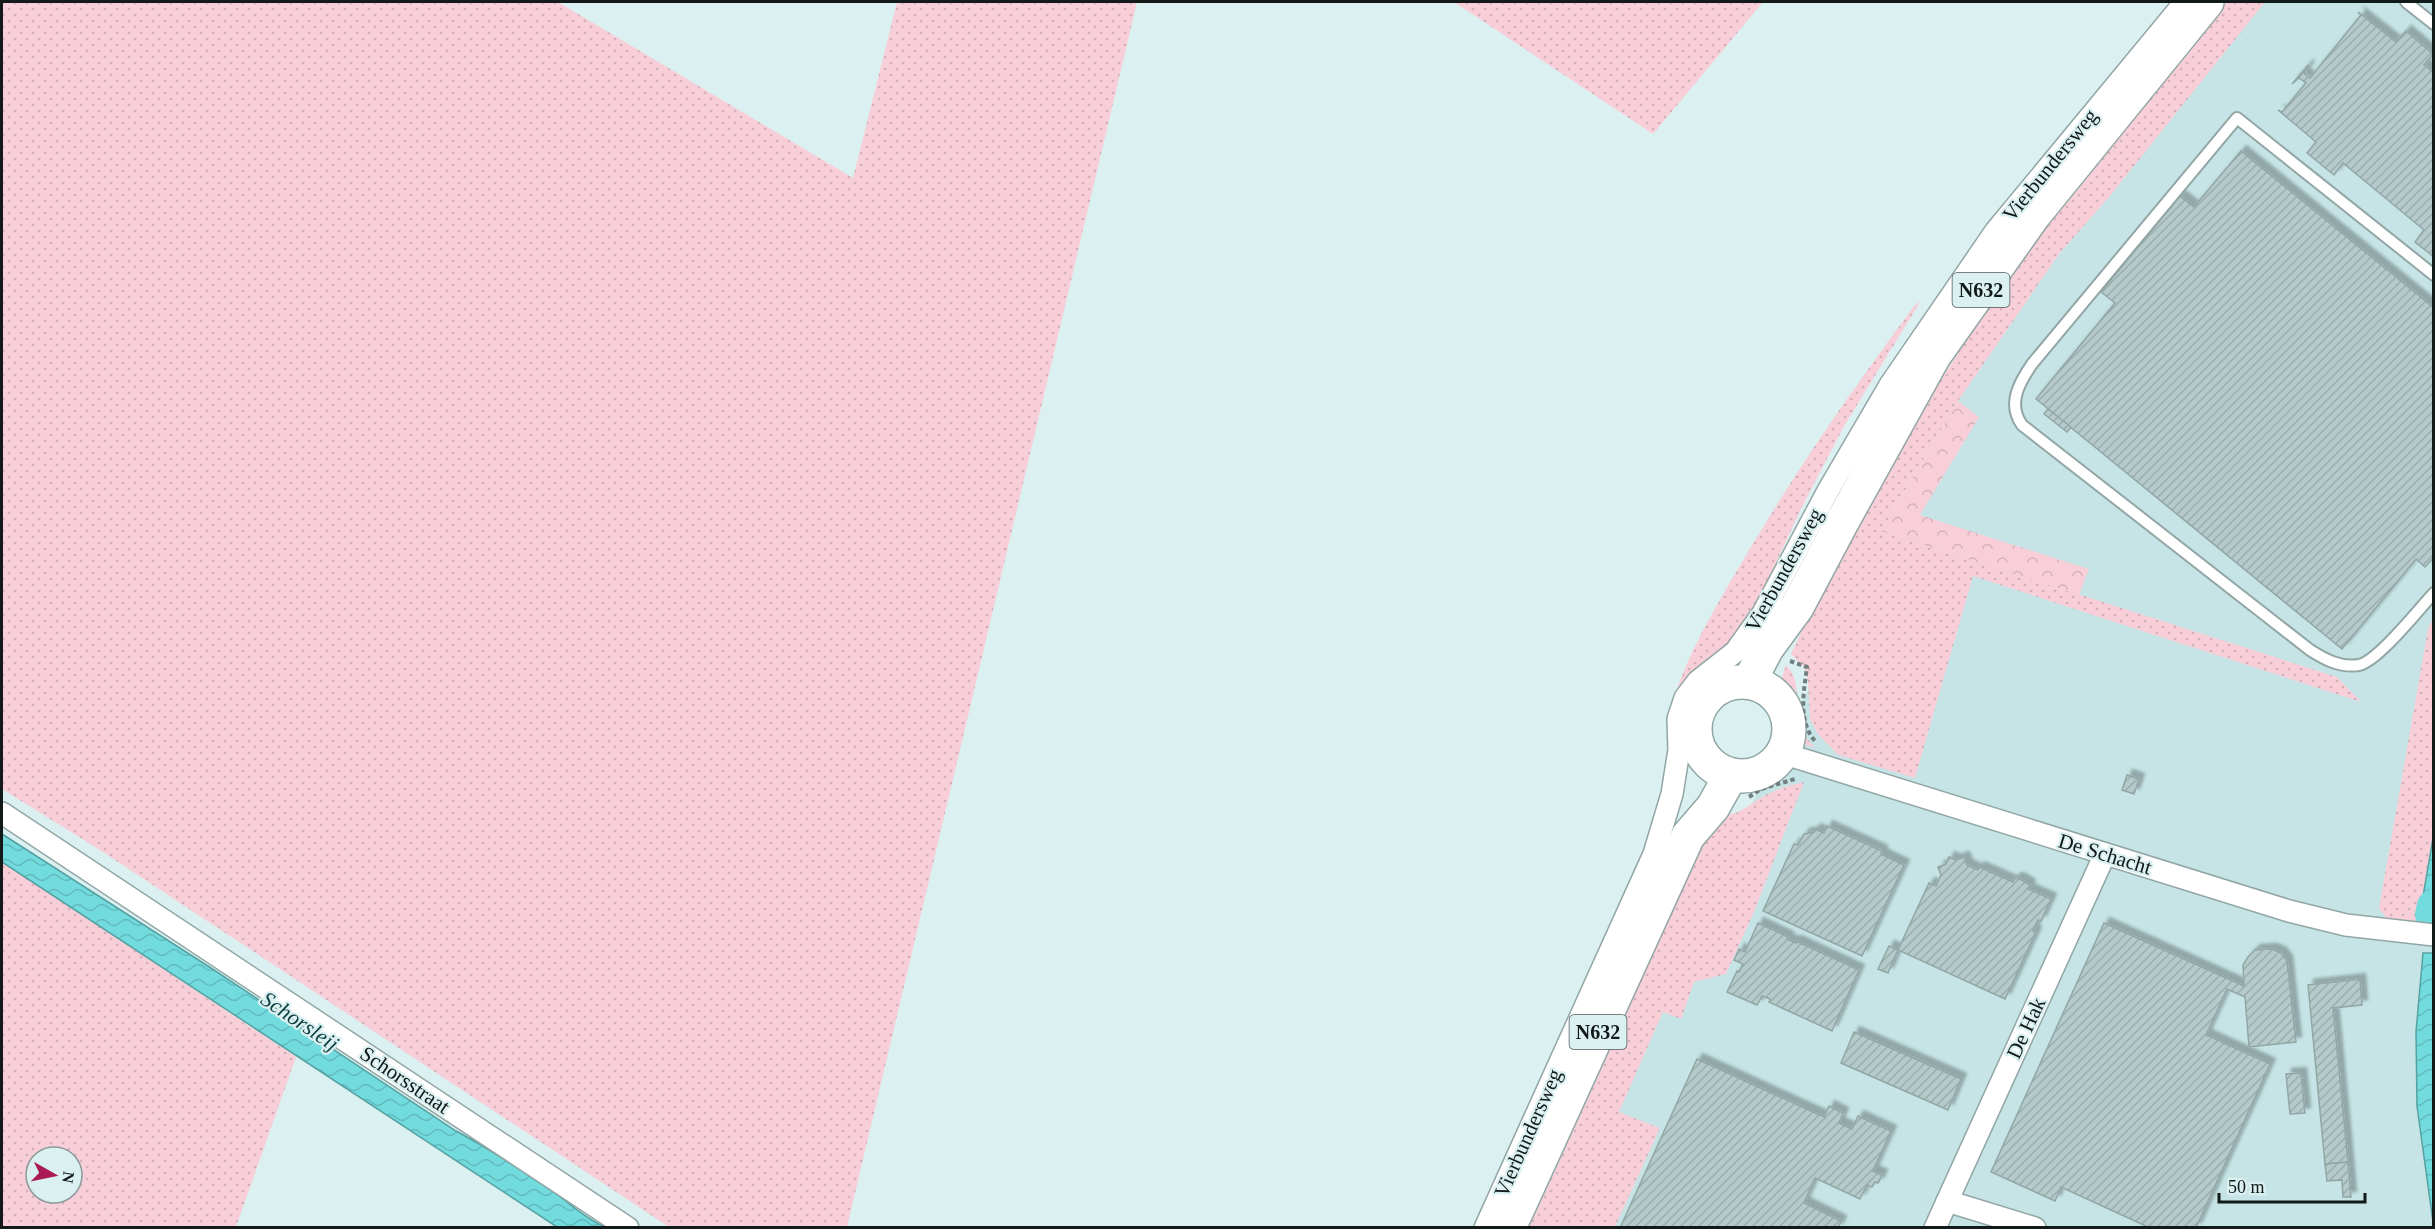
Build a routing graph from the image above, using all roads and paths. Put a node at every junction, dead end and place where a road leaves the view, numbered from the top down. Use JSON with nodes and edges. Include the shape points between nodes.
{"nodes":[{"id":1,"x":2185,"y":2,"type":"edge"},
{"id":2,"x":2207,"y":2,"type":"edge"},
{"id":3,"x":2406,"y":2,"type":"edge"},
{"id":4,"x":2433,"y":24,"type":"edge"},
{"id":5,"x":2158,"y":47,"type":"junction"},
{"id":6,"x":2433,"y":275,"type":"edge"},
{"id":7,"x":2433,"y":593,"type":"edge"},
{"id":8,"x":1760,"y":687,"type":"junction"},
{"id":9,"x":1782,"y":753,"type":"junction"},
{"id":10,"x":1719,"y":768,"type":"junction"},
{"id":11,"x":2,"y":813,"type":"edge"},
{"id":12,"x":2105,"y":854,"type":"junction"},
{"id":13,"x":2433,"y":935,"type":"edge"},
{"id":14,"x":1519,"y":1180,"type":"junction"},
{"id":15,"x":1947,"y":1201,"type":"junction"},
{"id":16,"x":628,"y":1227,"type":"edge"},
{"id":17,"x":1485,"y":1227,"type":"edge"},
{"id":18,"x":1509,"y":1227,"type":"edge"},
{"id":19,"x":1935,"y":1227,"type":"edge"},
{"id":20,"x":2035,"y":1227,"type":"edge"}],
"edges":[{"from":1,"to":5,"type":"street","name":"Vierbundersweg"},
{"from":2,"to":5,"type":"main road","name":"Vierbundersweg","number":"N632"},
{"from":3,"to":4,"type":"lane"},
{"from":5,"to":8,"type":"main road","name":"Vierbundersweg","number":"N632","via":[[1934,356],[1797,607],[1784,659]]},
{"from":5,"to":14,"type":"street","name":"Vierbundersweg","via":[[1989,241],[1890,385],[1763,613],[1735,652],[1698,681],[1685,698],[1678,719],[1679,750],[1672,794],[1654,854]]},
{"from":6,"to":7,"type":"lane","via":[[2237,118],[2032,364],[2021,380],[2014,407],[2022,425],[2327,660],[2343,665],[2373,658]]},
{"from":8,"to":9,"type":"main road","via":[[1782,705],[1788,721]]},
{"from":8,"to":10,"type":"main road","via":[[1732,683],[1717,689],[1697,715],[1698,747]]},
{"from":9,"to":10,"type":"main road","via":[[1773,764],[1746,776]]},
{"from":9,"to":12,"type":"street","name":"De Schacht"},
{"from":10,"to":14,"type":"main road","name":"Vierbundersweg","number":"N632","via":[[1713,807],[1688,836]]},
{"from":11,"to":16,"type":"street","name":"Schorsstraat"},
{"from":12,"to":13,"type":"street","name":"De Schacht","via":[[2289,911],[2346,925]]},
{"from":12,"to":15,"type":"street","name":"De Hak"},
{"from":14,"to":17,"type":"street","name":"Vierbundersweg"},
{"from":14,"to":18,"type":"main road","name":"Vierbundersweg","number":"N632"},
{"from":15,"to":19,"type":"street","name":"De Hak"},
{"from":15,"to":20,"type":"street"}]}
